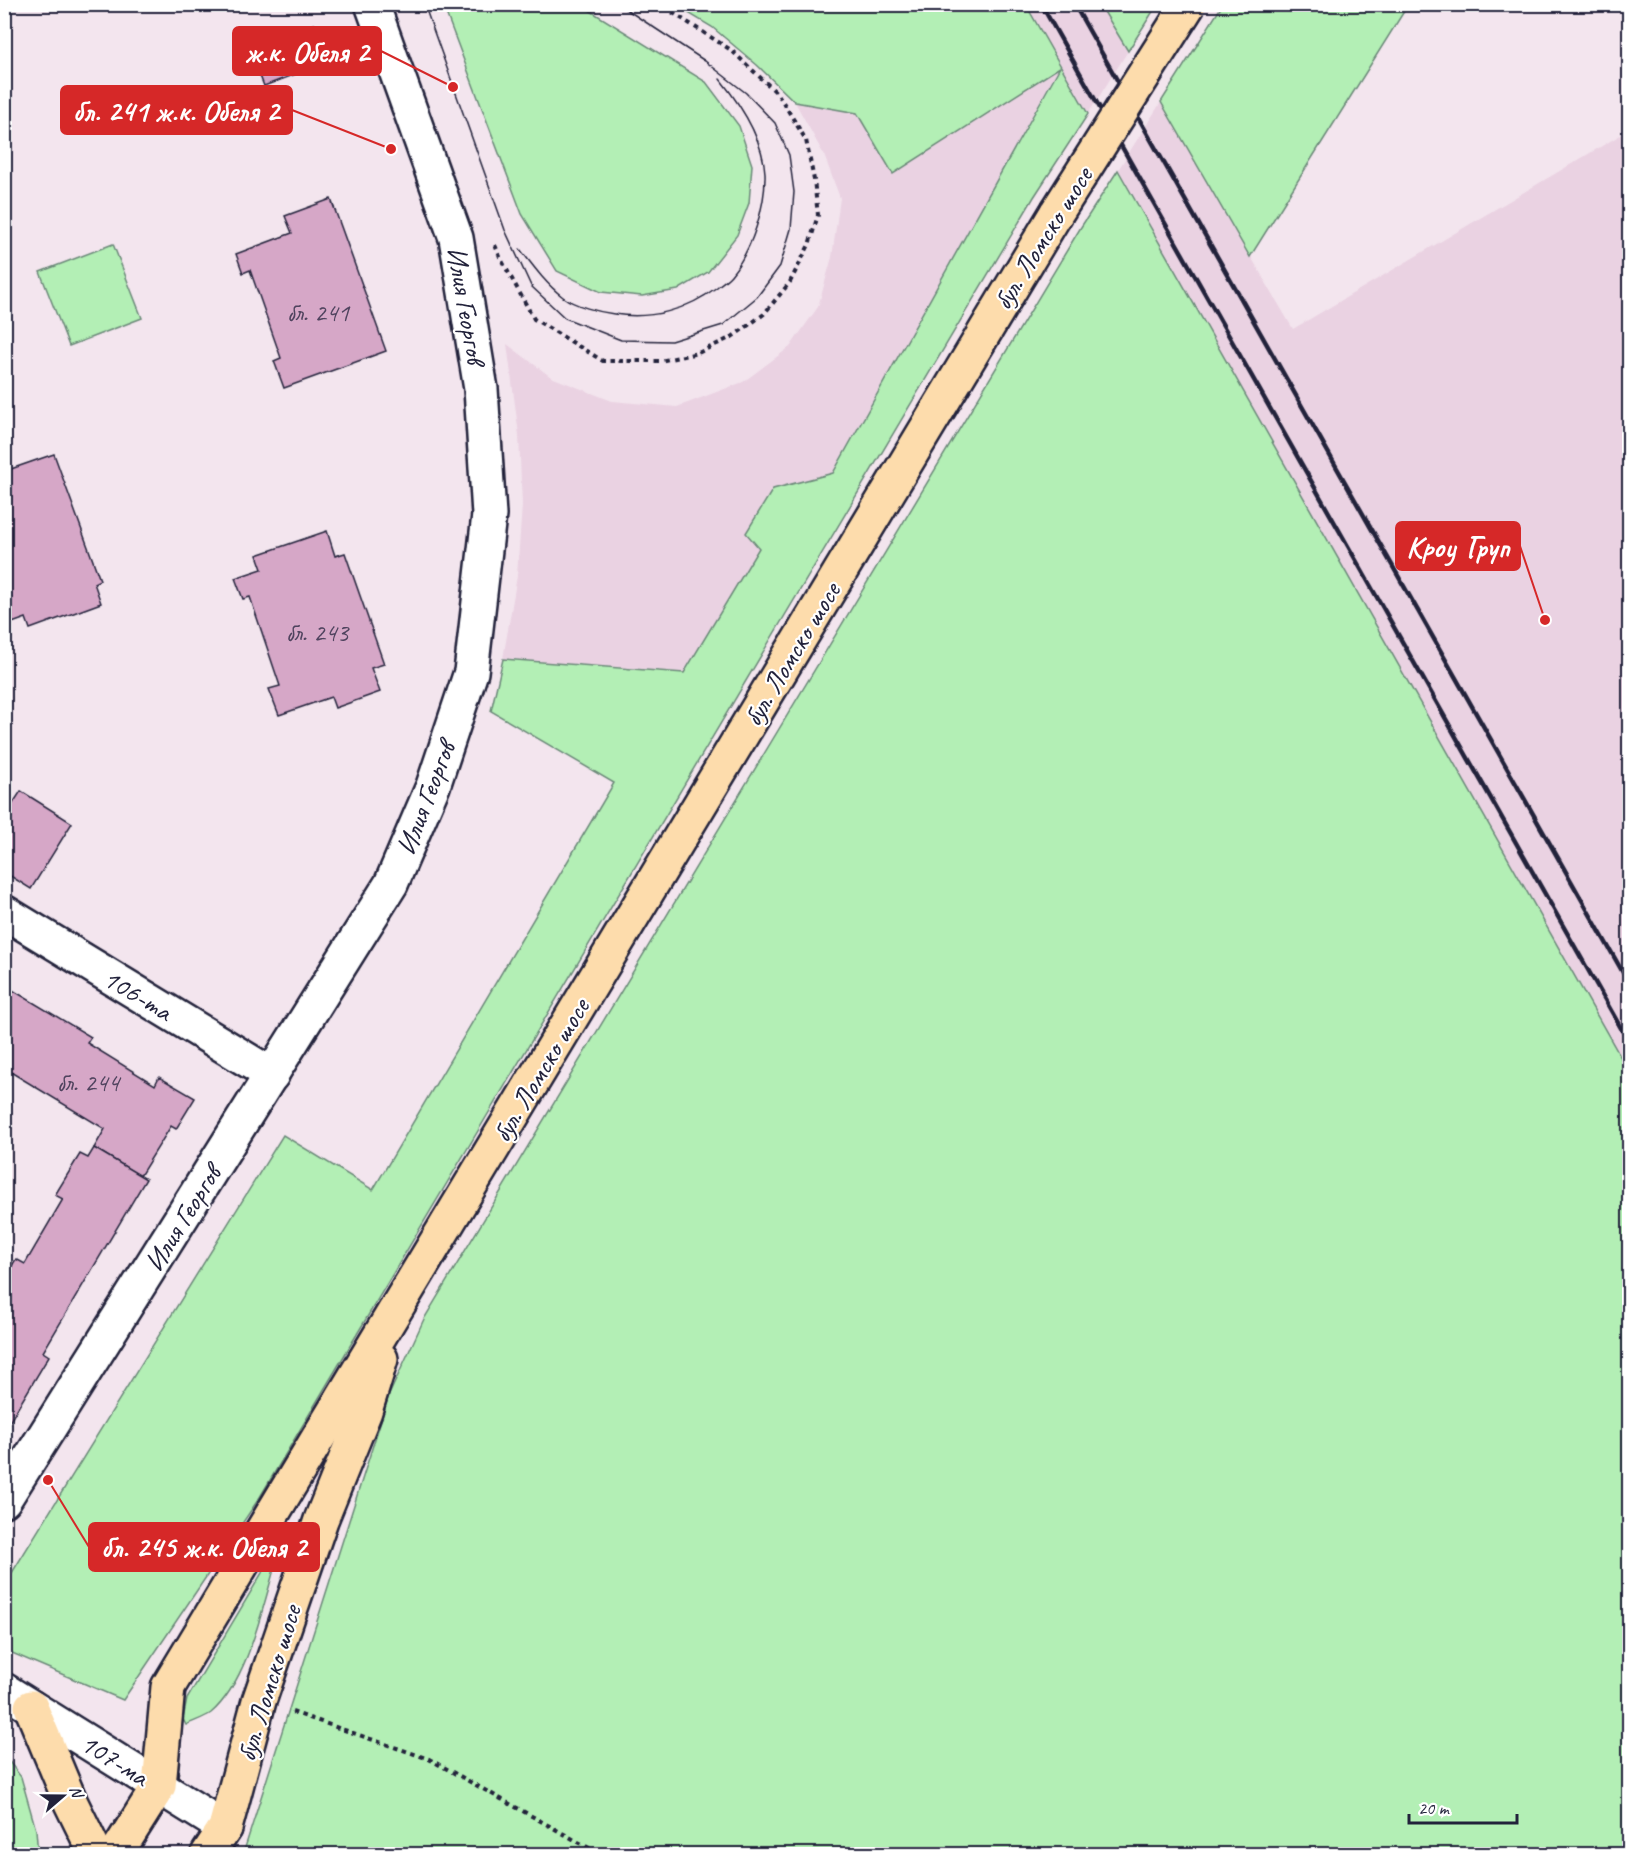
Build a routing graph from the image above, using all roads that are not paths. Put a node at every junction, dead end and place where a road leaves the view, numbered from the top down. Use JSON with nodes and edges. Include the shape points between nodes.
{"nodes":[{"id":1,"x":372,"y":4,"type":"edge"},
{"id":2,"x":1189,"y":4,"type":"edge"},
{"id":3,"x":4,"y":912,"type":"edge"},
{"id":4,"x":272,"y":1075,"type":"junction"},
{"id":5,"x":398,"y":1306,"type":"junction"},
{"id":6,"x":4,"y":1500,"type":"edge"},
{"id":7,"x":18,"y":1699,"type":"edge"},
{"id":8,"x":159,"y":1786,"type":"junction"},
{"id":9,"x":217,"y":1841,"type":"edge"},
{"id":10,"x":96,"y":1854,"type":"edge"},
{"id":11,"x":116,"y":1854,"type":"edge"}],
"edges":[{"from":1,"to":4,"type":"street","name":"Илия Георгов","via":[[456,238],[481,389],[489,515],[471,672],[433,786],[391,884]]},
{"from":2,"to":5,"type":"main road","name":"бул. Ломско шосе","bridge":true,"via":[[1057,212]]},
{"from":3,"to":4,"type":"street","name":"106-та"},
{"from":4,"to":6,"type":"street","name":"Илия Георгов"},
{"from":5,"to":8,"type":"main road","name":"бул. Ломско шосе","via":[[168,1687]]},
{"from":5,"to":9,"type":"main road","name":"бул. Ломско шосе","via":[[364,1411],[321,1520]]},
{"from":7,"to":8,"type":"street","name":"107-ма"},
{"from":7,"to":10,"type":"main road"},
{"from":8,"to":9,"type":"street","name":"107-ма"},
{"from":8,"to":11,"type":"main road","name":"бул. Ломско шосе"}]}
